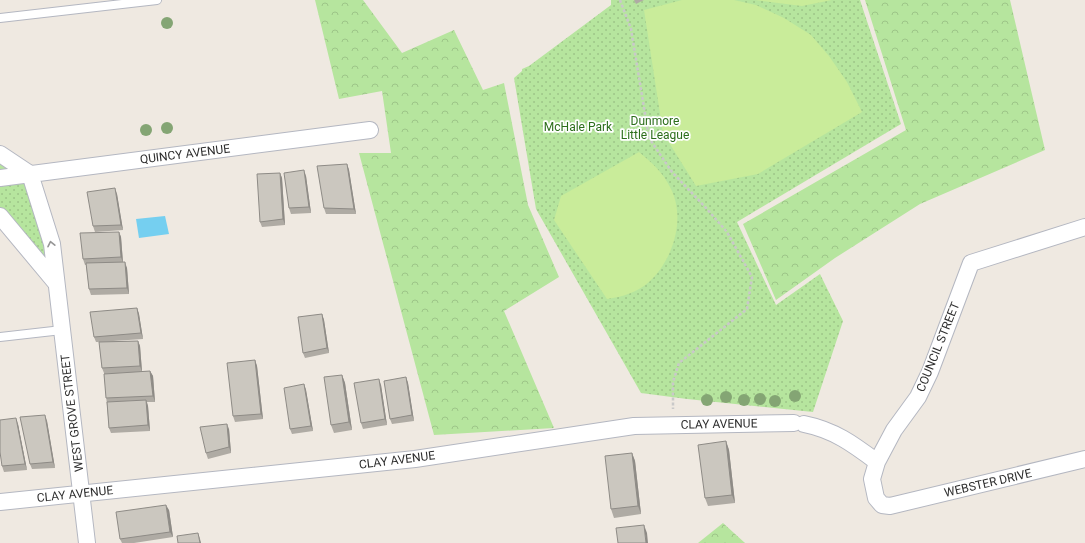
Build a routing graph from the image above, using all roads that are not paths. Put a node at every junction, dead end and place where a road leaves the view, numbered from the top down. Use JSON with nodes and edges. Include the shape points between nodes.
{"nodes":[{"id":1,"x":157,"y":0,"type":"edge"},
{"id":2,"x":0,"y":18,"type":"edge"},
{"id":3,"x":370,"y":130,"type":"dead end"},
{"id":4,"x":0,"y":154,"type":"edge"},
{"id":5,"x":30,"y":174,"type":"junction"},
{"id":6,"x":0,"y":178,"type":"edge"},
{"id":7,"x":0,"y":216,"type":"edge"},
{"id":8,"x":1085,"y":227,"type":"edge"},
{"id":9,"x":56,"y":283,"type":"junction"},
{"id":10,"x":62,"y":330,"type":"junction"},
{"id":11,"x":0,"y":337,"type":"edge"},
{"id":12,"x":1085,"y":459,"type":"edge"},
{"id":13,"x":877,"y":462,"type":"junction"},
{"id":14,"x":81,"y":493,"type":"junction"},
{"id":15,"x":0,"y":502,"type":"edge"},
{"id":16,"x":890,"y":506,"type":"joint"},
{"id":17,"x":87,"y":543,"type":"edge"}],
"edges":[{"from":1,"to":2,"type":"lane"},
{"from":3,"to":5,"type":"street","name":"QUINCY AVENUE"},
{"from":4,"to":5,"type":"street"},
{"from":5,"to":6,"type":"street","name":"QUINCY AVENUE"},
{"from":9,"to":5,"type":"street","name":"WEST GROVE STREET","one_way":true,"via":[[52,244]]},
{"from":7,"to":9,"type":"street"},
{"from":8,"to":13,"type":"street","name":"COUNCIL STREET","via":[[971,263],[930,372],[918,397],[894,430]]},
{"from":9,"to":10,"type":"street","name":"WEST GROVE STREET"},
{"from":10,"to":11,"type":"lane"},
{"from":10,"to":14,"type":"street","name":"WEST GROVE STREET"},
{"from":12,"to":16,"type":"street","name":"WEBSTER DRIVE"},
{"from":13,"to":14,"type":"street","name":"CLAY AVENUE","via":[[839,436],[819,427],[799,423],[634,426],[415,459]]},
{"from":13,"to":16,"type":"street","name":"COUNCIL STREET","via":[[872,479],[876,498],[882,505]]},
{"from":14,"to":15,"type":"street","name":"CLAY AVENUE"},
{"from":14,"to":17,"type":"street","name":"WEST GROVE STREET"}]}
